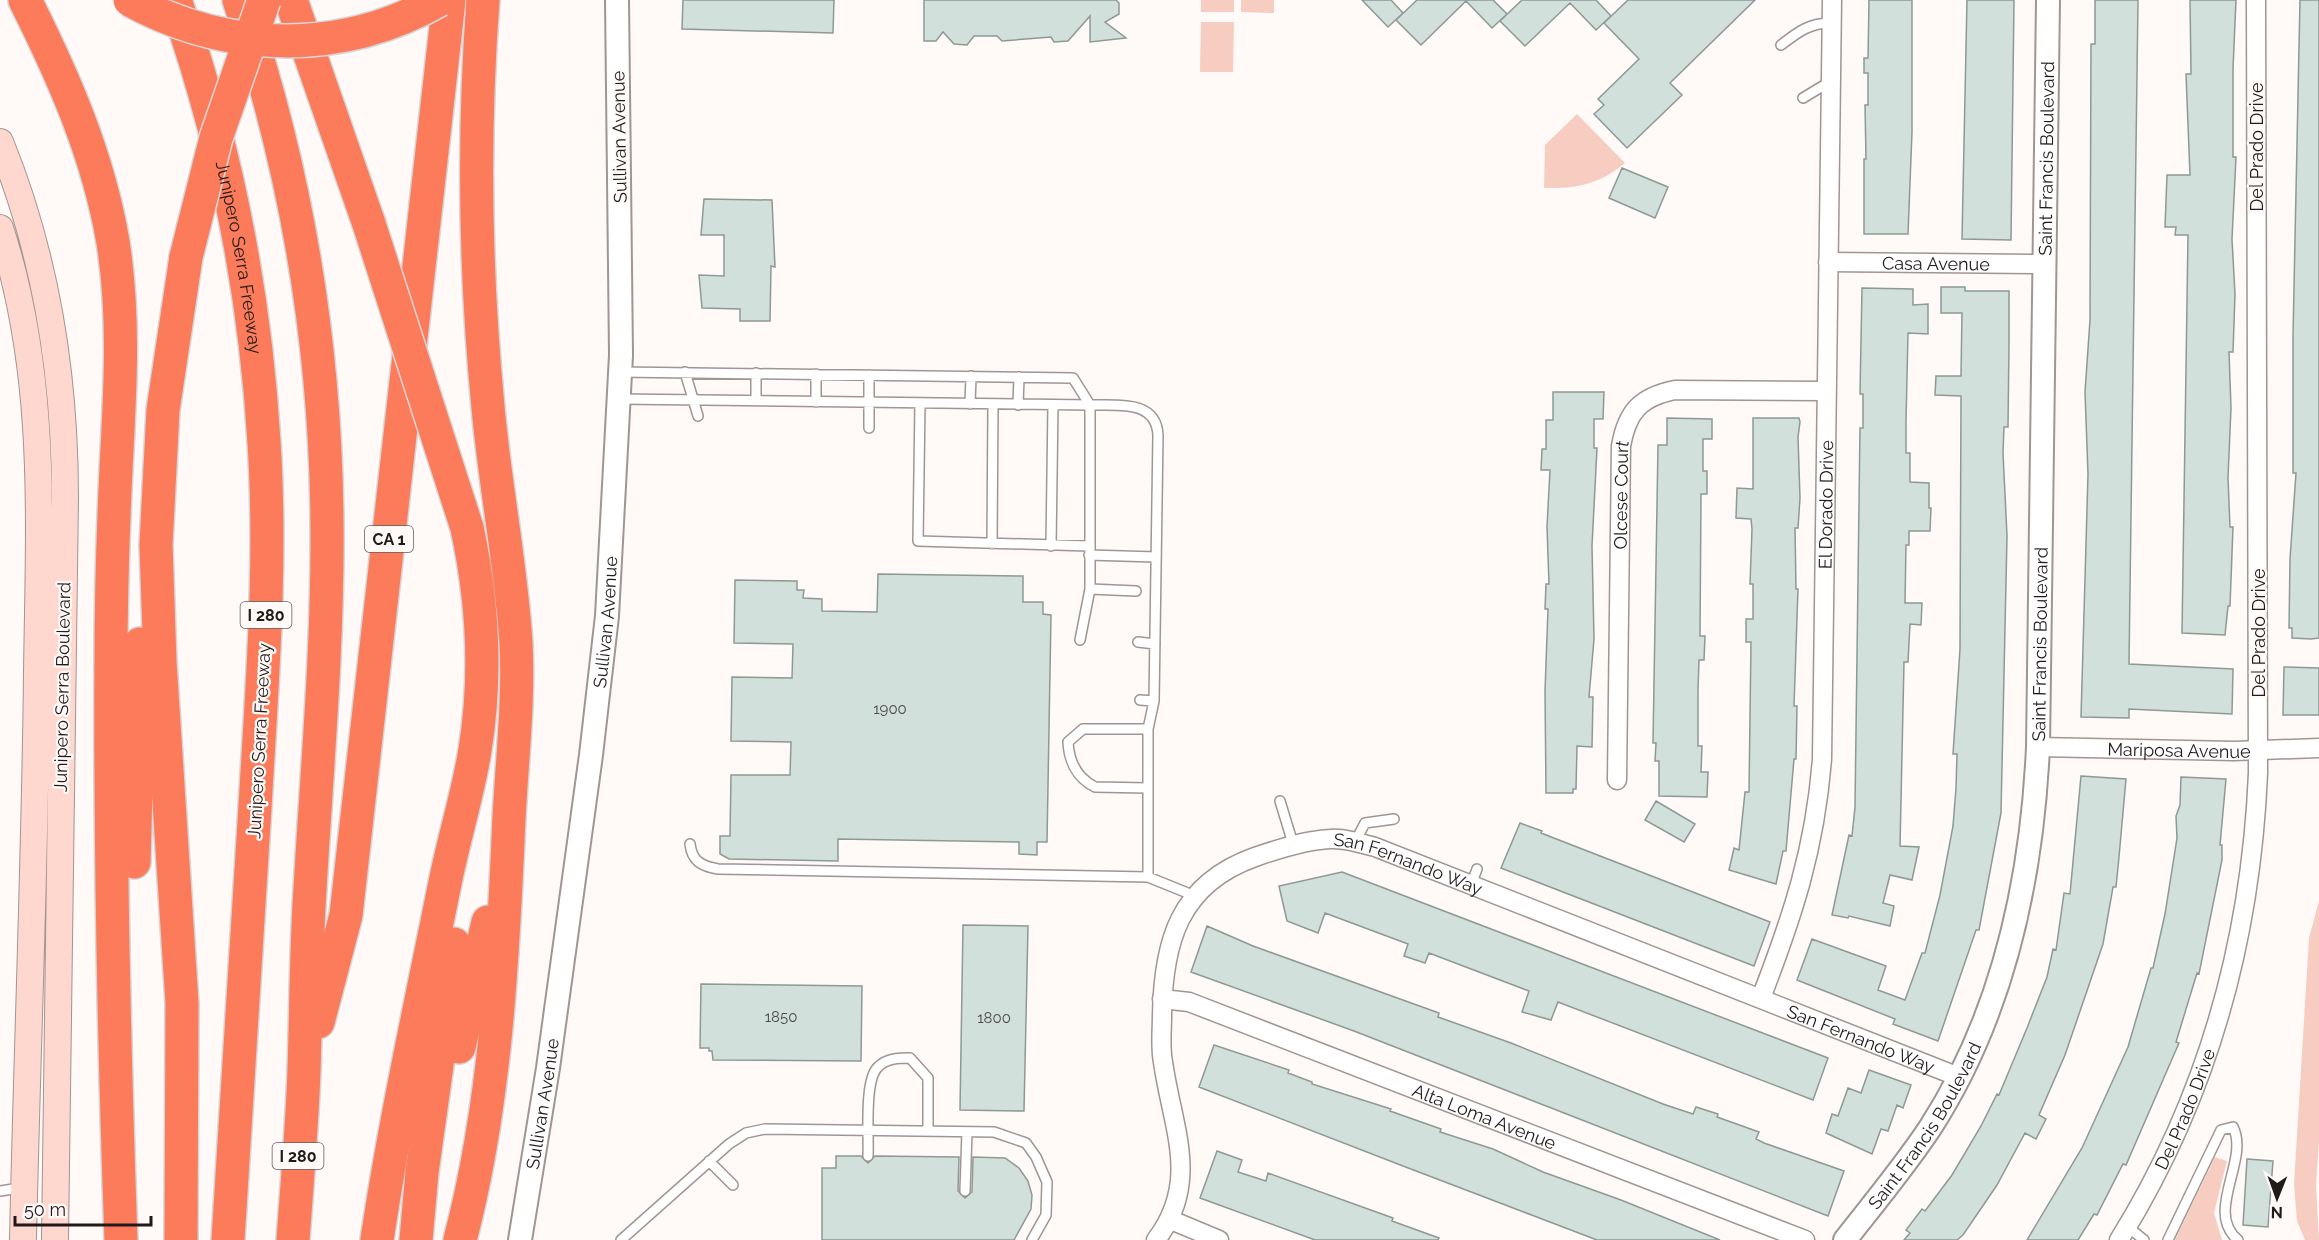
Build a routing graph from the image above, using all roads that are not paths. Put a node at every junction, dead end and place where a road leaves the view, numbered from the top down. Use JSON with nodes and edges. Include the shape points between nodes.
{"nodes":[{"id":1,"x":25,"y":0,"type":"edge"},
{"id":2,"x":130,"y":0,"type":"edge"},
{"id":3,"x":175,"y":0,"type":"edge"},
{"id":4,"x":239,"y":0,"type":"edge"},
{"id":5,"x":264,"y":0,"type":"edge"},
{"id":6,"x":291,"y":0,"type":"edge"},
{"id":7,"x":439,"y":0,"type":"edge"},
{"id":8,"x":449,"y":0,"type":"edge"},
{"id":9,"x":483,"y":0,"type":"edge"},
{"id":10,"x":617,"y":0,"type":"edge"},
{"id":11,"x":1832,"y":0,"type":"edge"},
{"id":12,"x":2048,"y":0,"type":"edge"},
{"id":13,"x":2256,"y":0,"type":"edge"},
{"id":14,"x":1831,"y":23,"type":"junction"},
{"id":15,"x":1781,"y":45,"type":"dead end"},
{"id":16,"x":1831,"y":81,"type":"junction"},
{"id":17,"x":1803,"y":98,"type":"dead end"},
{"id":18,"x":0,"y":142,"type":"edge"},
{"id":19,"x":0,"y":228,"type":"edge"},
{"id":20,"x":1828,"y":262,"type":"junction"},
{"id":21,"x":2044,"y":264,"type":"junction"},
{"id":22,"x":621,"y":372,"type":"junction"},
{"id":23,"x":685,"y":372,"type":"junction"},
{"id":24,"x":756,"y":373,"type":"junction"},
{"id":25,"x":816,"y":374,"type":"junction"},
{"id":26,"x":869,"y":375,"type":"junction"},
{"id":27,"x":971,"y":376,"type":"junction"},
{"id":28,"x":1019,"y":377,"type":"junction"},
{"id":29,"x":1826,"y":391,"type":"junction"},
{"id":30,"x":620,"y":399,"type":"junction"},
{"id":31,"x":692,"y":400,"type":"junction"},
{"id":32,"x":756,"y":401,"type":"junction"},
{"id":33,"x":816,"y":402,"type":"junction"},
{"id":34,"x":869,"y":402,"type":"junction"},
{"id":35,"x":920,"y":403,"type":"junction"},
{"id":36,"x":970,"y":404,"type":"junction"},
{"id":37,"x":993,"y":404,"type":"junction"},
{"id":38,"x":1018,"y":405,"type":"junction"},
{"id":39,"x":1053,"y":405,"type":"junction"},
{"id":40,"x":1090,"y":405,"type":"junction"},
{"id":41,"x":698,"y":416,"type":"dead end"},
{"id":42,"x":869,"y":428,"type":"dead end"},
{"id":43,"x":159,"y":463,"type":"junction"},
{"id":44,"x":992,"y":544,"type":"junction"},
{"id":45,"x":1051,"y":546,"type":"junction"},
{"id":46,"x":1089,"y":550,"type":"junction"},
{"id":47,"x":1156,"y":556,"type":"junction"},
{"id":48,"x":1090,"y":589,"type":"junction"},
{"id":49,"x":1136,"y":591,"type":"dead end"},
{"id":50,"x":1080,"y":640,"type":"dead end"},
{"id":51,"x":1138,"y":642,"type":"dead end"},
{"id":52,"x":1155,"y":644,"type":"junction"},
{"id":53,"x":1140,"y":700,"type":"dead end"},
{"id":54,"x":1154,"y":701,"type":"junction"},
{"id":55,"x":1148,"y":729,"type":"junction"},
{"id":56,"x":2038,"y":747,"type":"junction"},
{"id":57,"x":2258,"y":748,"type":"junction"},
{"id":58,"x":2319,"y":748,"type":"edge"},
{"id":59,"x":475,"y":752,"type":"junction"},
{"id":60,"x":1617,"y":780,"type":"dead end"},
{"id":61,"x":511,"y":784,"type":"junction"},
{"id":62,"x":1148,"y":788,"type":"junction"},
{"id":63,"x":1280,"y":801,"type":"dead end"},
{"id":64,"x":1394,"y":819,"type":"dead end"},
{"id":65,"x":1355,"y":842,"type":"junction"},
{"id":66,"x":690,"y":844,"type":"dead end"},
{"id":67,"x":1294,"y":846,"type":"junction"},
{"id":68,"x":1148,"y":877,"type":"junction"},
{"id":69,"x":1195,"y":896,"type":"junction"},
{"id":70,"x":1761,"y":998,"type":"junction"},
{"id":71,"x":1162,"y":999,"type":"junction"},
{"id":72,"x":304,"y":1073,"type":"junction"},
{"id":73,"x":1959,"y":1077,"type":"junction"},
{"id":74,"x":869,"y":1130,"type":"junction"},
{"id":75,"x":928,"y":1131,"type":"junction"},
{"id":76,"x":966,"y":1132,"type":"junction"},
{"id":77,"x":868,"y":1156,"type":"dead end"},
{"id":78,"x":709,"y":1161,"type":"junction"},
{"id":79,"x":733,"y":1185,"type":"dead end"},
{"id":80,"x":965,"y":1191,"type":"dead end"},
{"id":81,"x":12,"y":1192,"type":"edge"},
{"id":82,"x":1171,"y":1220,"type":"junction"},
{"id":83,"x":55,"y":1231,"type":"edge"},
{"id":84,"x":2124,"y":1233,"type":"edge"},
{"id":85,"x":23,"y":1240,"type":"edge"},
{"id":86,"x":122,"y":1240,"type":"edge"},
{"id":87,"x":181,"y":1240,"type":"edge"},
{"id":88,"x":228,"y":1240,"type":"edge"},
{"id":89,"x":293,"y":1240,"type":"edge"},
{"id":90,"x":377,"y":1240,"type":"edge"},
{"id":91,"x":418,"y":1240,"type":"edge"},
{"id":92,"x":460,"y":1240,"type":"edge"},
{"id":93,"x":520,"y":1240,"type":"edge"},
{"id":94,"x":621,"y":1240,"type":"edge"},
{"id":95,"x":1032,"y":1240,"type":"edge"},
{"id":96,"x":1156,"y":1240,"type":"edge"},
{"id":97,"x":1219,"y":1240,"type":"edge"},
{"id":98,"x":1805,"y":1240,"type":"edge"},
{"id":99,"x":1845,"y":1240,"type":"edge"},
{"id":100,"x":2144,"y":1240,"type":"edge"},
{"id":101,"x":2168,"y":1240,"type":"edge"},
{"id":102,"x":2238,"y":1240,"type":"edge"}],
"edges":[{"from":1,"to":86,"type":"highway","via":[[69,93],[93,156],[111,232],[120,301],[122,365],[111,681],[115,1074]]},
{"from":2,"to":7,"type":"highway","bridge":true,"via":[[167,19],[213,33],[282,42],[354,34],[404,18]]},
{"from":3,"to":88,"type":"highway","name":"Junipero Serra Freeway","number":"I 280","via":[[213,123],[236,223],[258,366],[266,471],[264,665]]},
{"from":4,"to":72,"type":"highway","number":"I 280","via":[[268,93],[296,209],[312,307],[322,406],[327,566],[308,913]]},
{"from":5,"to":43,"type":"highway","bridge":true,"via":[[216,138],[186,257],[167,370]]},
{"from":6,"to":59,"type":"highway","bridge":true,"via":[[369,224],[467,528],[478,591],[483,657]]},
{"from":8,"to":72,"type":"highway","number":"CA 1","via":[[346,915]]},
{"from":9,"to":61,"type":"highway","via":[[478,129],[479,268],[489,422],[516,642]]},
{"from":10,"to":22,"type":"street","name":"Sullivan Avenue"},
{"from":11,"to":14,"type":"street","name":"El Dorado Drive"},
{"from":12,"to":21,"type":"street","name":"Saint Francis Boulevard"},
{"from":13,"to":57,"type":"street","name":"Del Prado Drive"},
{"from":14,"to":15,"type":"lane","via":[[1803,28]]},
{"from":14,"to":16,"type":"street","name":"El Dorado Drive"},
{"from":16,"to":17,"type":"lane"},
{"from":16,"to":20,"type":"street","name":"El Dorado Drive"},
{"from":18,"to":83,"type":"main road","name":"Junipero Serra Boulevard","via":[[38,260],[54,338],[63,418]]},
{"from":19,"to":81,"type":"main road","name":"Junipero Serra Boulevard","via":[[30,354],[40,483],[35,844]]},
{"from":20,"to":21,"type":"street","name":"Casa Avenue"},
{"from":20,"to":29,"type":"street","name":"El Dorado Drive"},
{"from":21,"to":56,"type":"street","name":"Saint Francis Boulevard"},
{"from":22,"to":23,"type":"lane"},
{"from":22,"to":30,"type":"street","name":"Sullivan Avenue"},
{"from":23,"to":24,"type":"lane"},
{"from":23,"to":31,"type":"lane"},
{"from":24,"to":25,"type":"lane"},
{"from":24,"to":32,"type":"lane"},
{"from":25,"to":26,"type":"lane"},
{"from":25,"to":33,"type":"lane"},
{"from":26,"to":27,"type":"lane"},
{"from":26,"to":34,"type":"lane"},
{"from":27,"to":28,"type":"lane"},
{"from":27,"to":36,"type":"lane"},
{"from":28,"to":38,"type":"lane"},
{"from":28,"to":40,"type":"lane","via":[[1073,378]]},
{"from":29,"to":60,"type":"street","name":"Olcese Court","via":[[1675,390],[1654,394],[1636,408],[1625,426],[1621,446]]},
{"from":29,"to":70,"type":"street","name":"El Dorado Drive","via":[[1819,800],[1803,883]]},
{"from":30,"to":31,"type":"lane"},
{"from":30,"to":93,"type":"street","name":"Sullivan Avenue","via":[[597,708],[548,1068]]},
{"from":31,"to":32,"type":"lane"},
{"from":31,"to":41,"type":"lane"},
{"from":32,"to":33,"type":"lane"},
{"from":33,"to":34,"type":"lane"},
{"from":34,"to":35,"type":"lane"},
{"from":34,"to":42,"type":"lane"},
{"from":35,"to":36,"type":"lane"},
{"from":35,"to":44,"type":"lane","via":[[918,541]]},
{"from":36,"to":37,"type":"lane"},
{"from":37,"to":38,"type":"lane"},
{"from":37,"to":44,"type":"lane"},
{"from":38,"to":39,"type":"lane"},
{"from":39,"to":40,"type":"lane"},
{"from":39,"to":45,"type":"lane"},
{"from":40,"to":46,"type":"lane"},
{"from":40,"to":47,"type":"lane","via":[[1138,407],[1148,411],[1156,422]]},
{"from":43,"to":86,"type":"highway","via":[[140,626],[130,1077]]},
{"from":43,"to":87,"type":"highway","via":[[158,622],[182,1022]]},
{"from":44,"to":45,"type":"lane"},
{"from":45,"to":46,"type":"lane"},
{"from":46,"to":47,"type":"lane"},
{"from":46,"to":48,"type":"lane"},
{"from":47,"to":52,"type":"lane"},
{"from":48,"to":49,"type":"lane"},
{"from":48,"to":50,"type":"lane"},
{"from":51,"to":52,"type":"lane"},
{"from":52,"to":54,"type":"lane"},
{"from":53,"to":54,"type":"lane"},
{"from":54,"to":55,"type":"lane"},
{"from":55,"to":62,"type":"lane"},
{"from":55,"to":62,"type":"lane","via":[[1083,729],[1068,742],[1073,764],[1087,783],[1095,787]]},
{"from":56,"to":57,"type":"street","name":"Mariposa Avenue","via":[[2234,751]]},
{"from":56,"to":73,"type":"street","name":"Saint Francis Boulevard","via":[[2036,806],[2018,917],[1983,1022]]},
{"from":57,"to":58,"type":"street","name":"Mariposa Avenue"},
{"from":57,"to":84,"type":"street","name":"Del Prado Drive","via":[[2257,807],[2245,915],[2226,994],[2202,1073],[2142,1204]]},
{"from":59,"to":90,"type":"highway","via":[[447,874]]},
{"from":59,"to":91,"type":"highway","via":[[422,1172]]},
{"from":61,"to":91,"type":"highway","via":[[496,883]]},
{"from":61,"to":92,"type":"highway","via":[[495,1035],[487,1106]]},
{"from":62,"to":68,"type":"lane"},
{"from":63,"to":67,"type":"lane"},
{"from":64,"to":65,"type":"lane","via":[[1365,823]]},
{"from":65,"to":67,"type":"street","name":"San Fernando Way","via":[[1331,838]]},
{"from":65,"to":70,"type":"street","name":"San Fernando Way","via":[[1474,877]]},
{"from":66,"to":68,"type":"lane","via":[[698,863],[718,868]]},
{"from":67,"to":69,"type":"street","name":"San Fernando Way","via":[[1232,867]]},
{"from":68,"to":69,"type":"lane"},
{"from":69,"to":71,"type":"street","name":"San Fernando Way","via":[[1172,936]]},
{"from":70,"to":73,"type":"street","name":"San Fernando Way"},
{"from":71,"to":82,"type":"street","name":"San Fernando Way","via":[[1162,1059],[1182,1184]]},
{"from":71,"to":98,"type":"street","name":"Alta Loma Avenue","via":[[1201,1006]]},
{"from":72,"to":89,"type":"highway","number":"I 280"},
{"from":73,"to":99,"type":"street","name":"Saint Francis Boulevard","via":[[1898,1174]]},
{"from":74,"to":75,"type":"lane"},
{"from":74,"to":75,"type":"lane","via":[[871,1079],[879,1066],[894,1058],[910,1058],[928,1078]]},
{"from":74,"to":77,"type":"lane"},
{"from":74,"to":78,"type":"lane","via":[[765,1129],[746,1133]]},
{"from":75,"to":76,"type":"lane"},
{"from":76,"to":80,"type":"lane"},
{"from":76,"to":95,"type":"lane","via":[[994,1132],[1026,1143],[1036,1157],[1047,1182],[1046,1215]]},
{"from":78,"to":79,"type":"lane"},
{"from":78,"to":94,"type":"lane"},
{"from":81,"to":83,"type":"main road"},
{"from":81,"to":85,"type":"main road","name":"Junipero Serra Boulevard"},
{"from":82,"to":96,"type":"street","name":"San Fernando Way"},
{"from":82,"to":97,"type":"street"},
{"from":84,"to":100,"type":"lane"},
{"from":101,"to":102,"type":"lane","via":[[2221,1130],[2232,1127],[2237,1135],[2236,1156],[2225,1215],[2228,1228]]}]}
